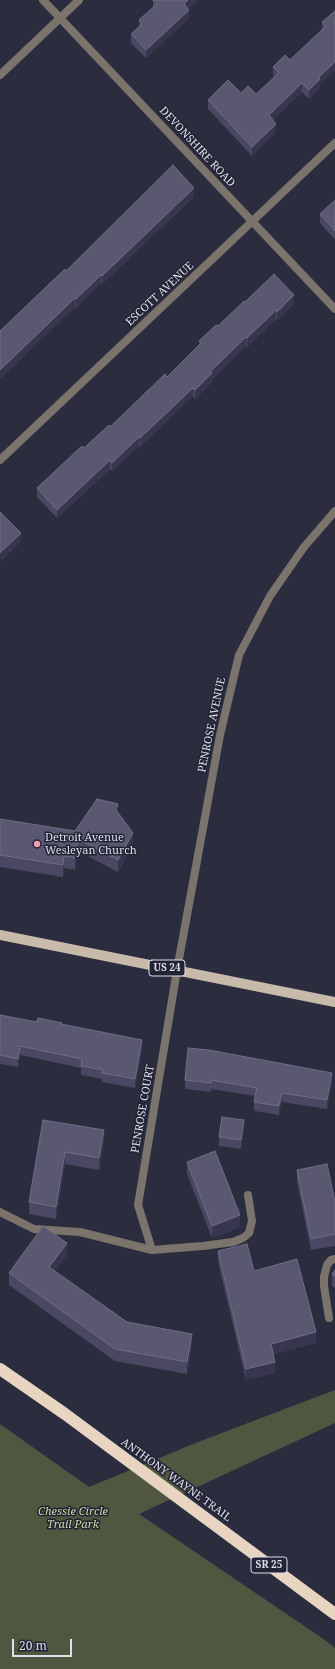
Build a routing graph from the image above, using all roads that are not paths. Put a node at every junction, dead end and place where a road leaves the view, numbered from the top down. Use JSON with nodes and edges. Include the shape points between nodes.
{"nodes":[{"id":1,"x":43,"y":0,"type":"edge"},
{"id":2,"x":79,"y":0,"type":"edge"},
{"id":3,"x":60,"y":18,"type":"junction"},
{"id":4,"x":0,"y":75,"type":"edge"},
{"id":5,"x":335,"y":143,"type":"edge"},
{"id":6,"x":252,"y":222,"type":"junction"},
{"id":7,"x":335,"y":309,"type":"edge"},
{"id":8,"x":0,"y":460,"type":"edge"},
{"id":9,"x":335,"y":511,"type":"edge"},
{"id":10,"x":0,"y":935,"type":"edge"},
{"id":11,"x":177,"y":970,"type":"junction"},
{"id":12,"x":335,"y":1002,"type":"edge"},
{"id":13,"x":248,"y":1195,"type":"dead end"},
{"id":14,"x":0,"y":1212,"type":"edge"},
{"id":15,"x":152,"y":1250,"type":"junction"},
{"id":16,"x":335,"y":1259,"type":"edge"},
{"id":17,"x":329,"y":1318,"type":"dead end"},
{"id":18,"x":0,"y":1369,"type":"edge"},
{"id":19,"x":335,"y":1614,"type":"edge"}],
"edges":[{"from":1,"to":3,"type":"street","name":"DEVONSHIRE ROAD"},
{"from":2,"to":3,"type":"street"},
{"from":3,"to":4,"type":"street"},
{"from":3,"to":6,"type":"street","name":"DEVONSHIRE ROAD"},
{"from":5,"to":6,"type":"street","name":"ESCOTT AVENUE"},
{"from":6,"to":7,"type":"street","name":"DEVONSHIRE ROAD"},
{"from":6,"to":8,"type":"street","name":"ESCOTT AVENUE"},
{"from":9,"to":11,"type":"street","name":"PENROSE AVENUE","via":[[304,547],[270,596],[238,655],[220,735]]},
{"from":10,"to":11,"type":"main road","number":"US 24"},
{"from":11,"to":12,"type":"main road","number":"US 24"},
{"from":11,"to":15,"type":"street","name":"PENROSE COURT","via":[[138,1205]]},
{"from":13,"to":15,"type":"street","via":[[252,1220],[249,1233],[243,1238],[218,1245]]},
{"from":14,"to":15,"type":"street","via":[[34,1229],[80,1232]]},
{"from":16,"to":17,"type":"street","via":[[327,1265],[324,1276]]},
{"from":18,"to":19,"type":"highway","name":"ANTHONY WAYNE TRAIL","number":"SR 25","via":[[65,1414]]}]}
